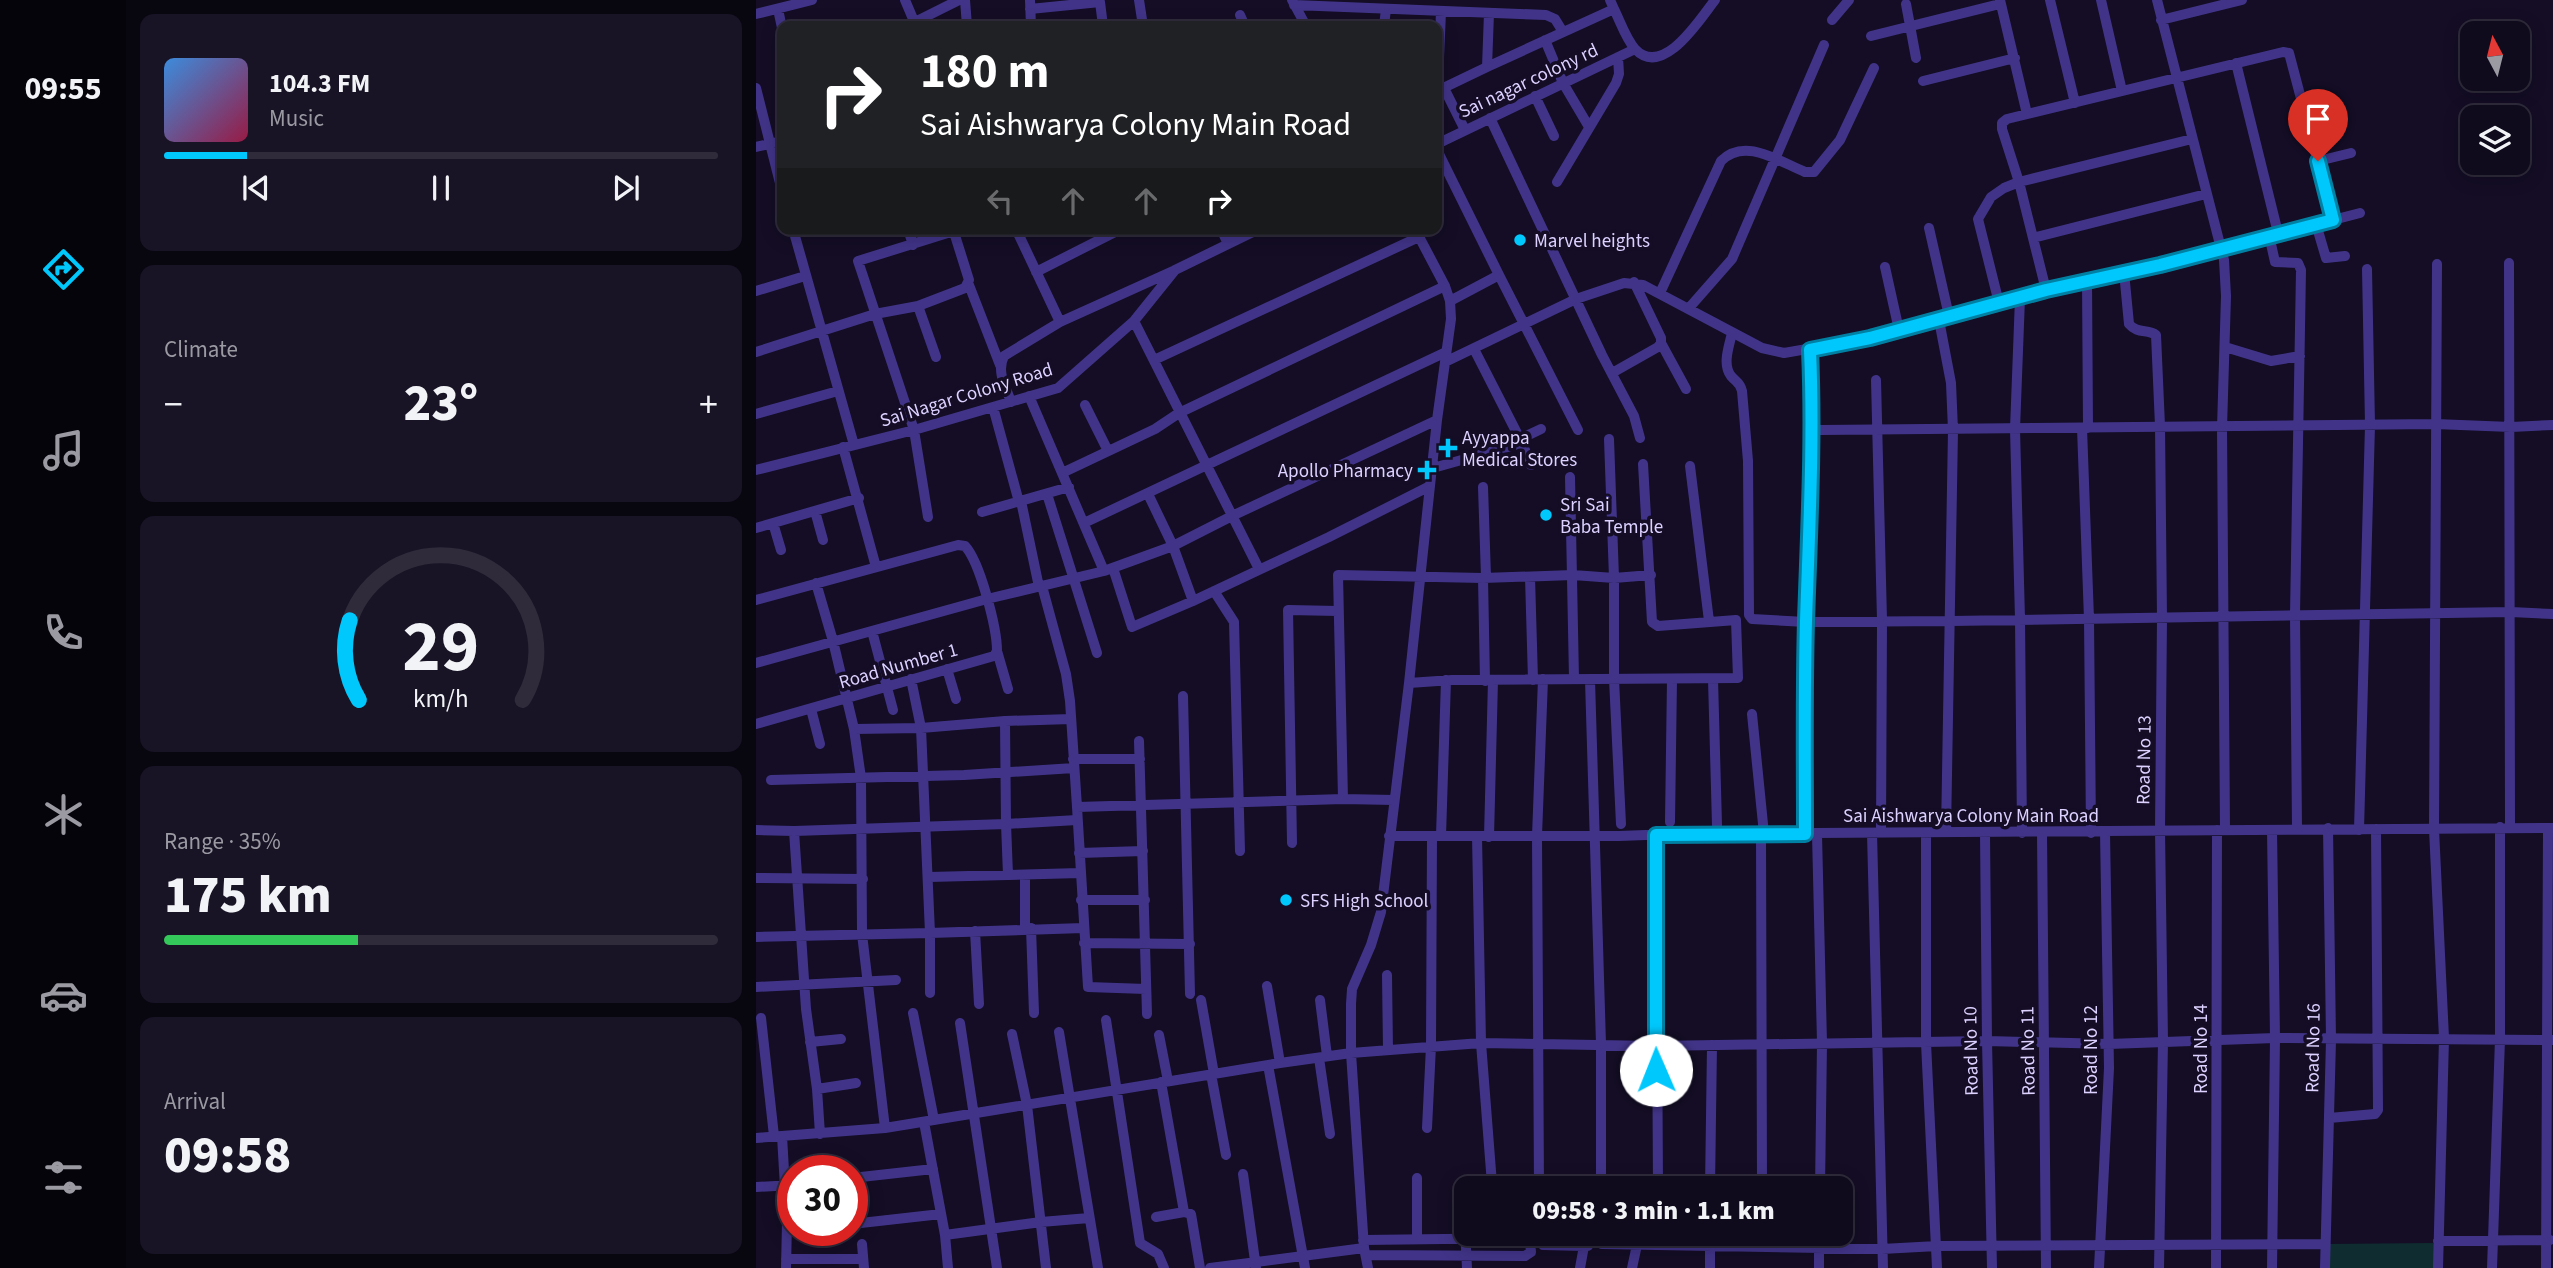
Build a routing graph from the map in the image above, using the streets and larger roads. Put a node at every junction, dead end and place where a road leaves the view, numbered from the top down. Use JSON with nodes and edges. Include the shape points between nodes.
{"nodes":[{"id":1,"x":812,"y":0,"type":"edge"},
{"id":2,"x":905,"y":0,"type":"edge"},
{"id":3,"x":959,"y":0,"type":"edge"},
{"id":4,"x":964,"y":0,"type":"edge"},
{"id":5,"x":1139,"y":0,"type":"edge"},
{"id":6,"x":1515,"y":0,"type":"edge"},
{"id":7,"x":1715,"y":0,"type":"edge"},
{"id":8,"x":1849,"y":0,"type":"edge"},
{"id":9,"x":2050,"y":0,"type":"edge"},
{"id":10,"x":2101,"y":0,"type":"edge"},
{"id":11,"x":2157,"y":0,"type":"edge"},
{"id":12,"x":2242,"y":0,"type":"edge"},
{"id":13,"x":795,"y":2,"type":"edge"},
{"id":14,"x":1293,"y":2,"type":"edge"},
{"id":15,"x":2000,"y":2,"type":"edge"},
{"id":16,"x":1906,"y":4,"type":"dead end"},
{"id":17,"x":1030,"y":5,"type":"edge"},
{"id":18,"x":1410,"y":5,"type":"edge"},
{"id":19,"x":1612,"y":5,"type":"edge"},
{"id":20,"x":771,"y":7,"type":"edge"},
{"id":21,"x":1386,"y":9,"type":"junction"},
{"id":22,"x":1441,"y":12,"type":"junction"},
{"id":23,"x":1489,"y":13,"type":"junction"},
{"id":24,"x":1515,"y":13,"type":"junction"},
{"id":25,"x":756,"y":14,"type":"edge"},
{"id":26,"x":1240,"y":15,"type":"dead end"},
{"id":27,"x":1832,"y":20,"type":"dead end"},
{"id":28,"x":2161,"y":20,"type":"junction"},
{"id":29,"x":914,"y":21,"type":"edge"},
{"id":30,"x":920,"y":21,"type":"edge"},
{"id":31,"x":966,"y":21,"type":"edge"},
{"id":32,"x":1102,"y":21,"type":"edge"},
{"id":33,"x":1142,"y":21,"type":"edge"},
{"id":34,"x":1243,"y":21,"type":"edge"},
{"id":35,"x":1303,"y":21,"type":"edge"},
{"id":36,"x":1385,"y":21,"type":"edge"},
{"id":37,"x":1441,"y":21,"type":"edge"},
{"id":38,"x":1910,"y":26,"type":"junction"},
{"id":39,"x":1563,"y":32,"type":"junction"},
{"id":40,"x":1871,"y":36,"type":"dead end"},
{"id":41,"x":1545,"y":40,"type":"junction"},
{"id":42,"x":1824,"y":45,"type":"dead end"},
{"id":43,"x":1635,"y":49,"type":"junction"},
{"id":44,"x":1618,"y":57,"type":"junction"},
{"id":45,"x":1916,"y":58,"type":"dead end"},
{"id":46,"x":2015,"y":58,"type":"junction"},
{"id":47,"x":2235,"y":63,"type":"junction"},
{"id":48,"x":1487,"y":67,"type":"junction"},
{"id":49,"x":1874,"y":68,"type":"dead end"},
{"id":50,"x":2176,"y":79,"type":"junction"},
{"id":51,"x":1923,"y":81,"type":"dead end"},
{"id":52,"x":1563,"y":83,"type":"junction"},
{"id":53,"x":756,"y":88,"type":"edge"},
{"id":54,"x":1442,"y":90,"type":"edge"},
{"id":55,"x":2122,"y":91,"type":"junction"},
{"id":56,"x":1442,"y":92,"type":"edge"},
{"id":57,"x":1535,"y":96,"type":"junction"},
{"id":58,"x":2075,"y":103,"type":"junction"},
{"id":59,"x":2027,"y":114,"type":"junction"},
{"id":60,"x":1490,"y":118,"type":"junction"},
{"id":61,"x":1589,"y":127,"type":"junction"},
{"id":62,"x":1465,"y":130,"type":"junction"},
{"id":63,"x":1554,"y":136,"type":"dead end"},
{"id":64,"x":2192,"y":139,"type":"junction"},
{"id":65,"x":777,"y":142,"type":"edge"},
{"id":66,"x":1442,"y":142,"type":"edge"},
{"id":67,"x":769,"y":144,"type":"junction"},
{"id":68,"x":756,"y":147,"type":"edge"},
{"id":69,"x":2351,"y":153,"type":"dead end"},
{"id":70,"x":1776,"y":159,"type":"junction"},
{"id":71,"x":1442,"y":160,"type":"edge"},
{"id":72,"x":2318,"y":161,"type":"junction"},
{"id":73,"x":777,"y":173,"type":"edge"},
{"id":74,"x":1557,"y":182,"type":"dead end"},
{"id":75,"x":2019,"y":182,"type":"junction"},
{"id":76,"x":2206,"y":194,"type":"junction"},
{"id":77,"x":2360,"y":213,"type":"dead end"},
{"id":78,"x":2333,"y":220,"type":"junction"},
{"id":79,"x":2316,"y":224,"type":"junction"},
{"id":80,"x":1929,"y":228,"type":"dead end"},
{"id":81,"x":2274,"y":234,"type":"junction"},
{"id":82,"x":795,"y":235,"type":"edge"},
{"id":83,"x":910,"y":235,"type":"edge"},
{"id":84,"x":940,"y":235,"type":"edge"},
{"id":85,"x":954,"y":235,"type":"edge"},
{"id":86,"x":1019,"y":235,"type":"edge"},
{"id":87,"x":1109,"y":235,"type":"edge"},
{"id":88,"x":1224,"y":235,"type":"edge"},
{"id":89,"x":1247,"y":235,"type":"edge"},
{"id":90,"x":1413,"y":235,"type":"edge"},
{"id":91,"x":1418,"y":235,"type":"edge"},
{"id":92,"x":2033,"y":238,"type":"junction"},
{"id":93,"x":1228,"y":244,"type":"junction"},
{"id":94,"x":913,"y":245,"type":"junction"},
{"id":95,"x":2220,"y":248,"type":"junction"},
{"id":96,"x":2345,"y":256,"type":"dead end"},
{"id":97,"x":2510,"y":263,"type":"dead end"},
{"id":98,"x":2437,"y":264,"type":"dead end"},
{"id":99,"x":1885,"y":267,"type":"dead end"},
{"id":100,"x":2367,"y":269,"type":"dead end"},
{"id":101,"x":1175,"y":270,"type":"junction"},
{"id":102,"x":1036,"y":272,"type":"junction"},
{"id":103,"x":2124,"y":272,"type":"junction"},
{"id":104,"x":1499,"y":275,"type":"junction"},
{"id":105,"x":805,"y":276,"type":"junction"},
{"id":106,"x":2087,"y":280,"type":"junction"},
{"id":107,"x":1634,"y":282,"type":"junction"},
{"id":108,"x":969,"y":285,"type":"junction"},
{"id":109,"x":1445,"y":286,"type":"junction"},
{"id":110,"x":2046,"y":290,"type":"junction"},
{"id":111,"x":756,"y":291,"type":"edge"},
{"id":112,"x":1660,"y":293,"type":"junction"},
{"id":113,"x":2020,"y":298,"type":"junction"},
{"id":114,"x":1576,"y":299,"type":"junction"},
{"id":115,"x":1450,"y":301,"type":"junction"},
{"id":116,"x":1999,"y":303,"type":"junction"},
{"id":117,"x":918,"y":306,"type":"junction"},
{"id":118,"x":1689,"y":308,"type":"junction"},
{"id":119,"x":875,"y":314,"type":"junction"},
{"id":120,"x":1944,"y":318,"type":"junction"},
{"id":121,"x":1134,"y":321,"type":"junction"},
{"id":122,"x":1060,"y":323,"type":"junction"},
{"id":123,"x":1524,"y":324,"type":"junction"},
{"id":124,"x":1899,"y":330,"type":"junction"},
{"id":125,"x":821,"y":331,"type":"junction"},
{"id":126,"x":1732,"y":333,"type":"junction"},
{"id":127,"x":1661,"y":343,"type":"junction"},
{"id":128,"x":2225,"y":347,"type":"junction"},
{"id":129,"x":1474,"y":349,"type":"junction"},
{"id":130,"x":1810,"y":350,"type":"junction"},
{"id":131,"x":756,"y":352,"type":"edge"},
{"id":132,"x":2300,"y":356,"type":"junction"},
{"id":133,"x":936,"y":357,"type":"dead end"},
{"id":134,"x":1446,"y":357,"type":"junction"},
{"id":135,"x":1154,"y":360,"type":"junction"},
{"id":136,"x":1000,"y":365,"type":"junction"},
{"id":137,"x":1612,"y":373,"type":"junction"},
{"id":138,"x":1876,"y":380,"type":"dead end"},
{"id":139,"x":1686,"y":389,"type":"dead end"},
{"id":140,"x":838,"y":391,"type":"junction"},
{"id":141,"x":1029,"y":396,"type":"junction"},
{"id":142,"x":1011,"y":402,"type":"junction"},
{"id":143,"x":1085,"y":405,"type":"dead end"},
{"id":144,"x":993,"y":407,"type":"junction"},
{"id":145,"x":1179,"y":413,"type":"junction"},
{"id":146,"x":756,"y":414,"type":"edge"},
{"id":147,"x":1437,"y":421,"type":"junction"},
{"id":148,"x":2435,"y":424,"type":"junction"},
{"id":149,"x":2370,"y":425,"type":"junction"},
{"id":150,"x":2553,"y":425,"type":"edge"},
{"id":151,"x":1813,"y":426,"type":"junction"},
{"id":152,"x":2160,"y":426,"type":"junction"},
{"id":153,"x":2298,"y":426,"type":"junction"},
{"id":154,"x":2511,"y":427,"type":"junction"},
{"id":155,"x":2085,"y":428,"type":"junction"},
{"id":156,"x":2222,"y":428,"type":"junction"},
{"id":157,"x":1541,"y":429,"type":"dead end"},
{"id":158,"x":1877,"y":429,"type":"junction"},
{"id":159,"x":2015,"y":429,"type":"junction"},
{"id":160,"x":914,"y":430,"type":"junction"},
{"id":161,"x":1578,"y":430,"type":"dead end"},
{"id":162,"x":1953,"y":430,"type":"junction"},
{"id":163,"x":1640,"y":438,"type":"dead end"},
{"id":164,"x":1609,"y":439,"type":"dead end"},
{"id":165,"x":1521,"y":441,"type":"junction"},
{"id":166,"x":849,"y":446,"type":"junction"},
{"id":167,"x":1108,"y":451,"type":"junction"},
{"id":168,"x":1206,"y":464,"type":"junction"},
{"id":169,"x":1643,"y":464,"type":"dead end"},
{"id":170,"x":1531,"y":465,"type":"dead end"},
{"id":171,"x":1690,"y":466,"type":"dead end"},
{"id":172,"x":1433,"y":468,"type":"junction"},
{"id":173,"x":756,"y":470,"type":"edge"},
{"id":174,"x":1062,"y":473,"type":"junction"},
{"id":175,"x":1570,"y":477,"type":"dead end"},
{"id":176,"x":1430,"y":486,"type":"junction"},
{"id":177,"x":1069,"y":487,"type":"junction"},
{"id":178,"x":1483,"y":487,"type":"dead end"},
{"id":179,"x":1046,"y":494,"type":"junction"},
{"id":180,"x":1148,"y":495,"type":"junction"},
{"id":181,"x":859,"y":498,"type":"junction"},
{"id":182,"x":1020,"y":502,"type":"junction"},
{"id":183,"x":815,"y":511,"type":"junction"},
{"id":184,"x":982,"y":512,"type":"dead end"},
{"id":185,"x":1232,"y":516,"type":"junction"},
{"id":186,"x":929,"y":517,"type":"dead end"},
{"id":187,"x":773,"y":523,"type":"junction"},
{"id":188,"x":1084,"y":523,"type":"junction"},
{"id":189,"x":756,"y":528,"type":"edge"},
{"id":190,"x":823,"y":540,"type":"dead end"},
{"id":191,"x":1173,"y":546,"type":"junction"},
{"id":192,"x":781,"y":550,"type":"dead end"},
{"id":193,"x":876,"y":567,"type":"junction"},
{"id":194,"x":1108,"y":569,"type":"junction"},
{"id":195,"x":1259,"y":569,"type":"junction"},
{"id":196,"x":1419,"y":575,"type":"junction"},
{"id":197,"x":1573,"y":575,"type":"junction"},
{"id":198,"x":1651,"y":575,"type":"junction"},
{"id":199,"x":1484,"y":577,"type":"junction"},
{"id":200,"x":1530,"y":577,"type":"junction"},
{"id":201,"x":1073,"y":578,"type":"junction"},
{"id":202,"x":1614,"y":578,"type":"junction"},
{"id":203,"x":816,"y":583,"type":"junction"},
{"id":204,"x":1041,"y":586,"type":"junction"},
{"id":205,"x":1214,"y":591,"type":"junction"},
{"id":206,"x":987,"y":599,"type":"junction"},
{"id":207,"x":756,"y":600,"type":"edge"},
{"id":208,"x":1193,"y":601,"type":"junction"},
{"id":209,"x":1338,"y":611,"type":"junction"},
{"id":210,"x":2511,"y":612,"type":"junction"},
{"id":211,"x":2364,"y":614,"type":"junction"},
{"id":212,"x":2435,"y":614,"type":"junction"},
{"id":213,"x":2553,"y":614,"type":"edge"},
{"id":214,"x":2295,"y":615,"type":"junction"},
{"id":215,"x":2223,"y":616,"type":"junction"},
{"id":216,"x":2162,"y":618,"type":"junction"},
{"id":217,"x":2020,"y":619,"type":"junction"},
{"id":218,"x":1882,"y":620,"type":"junction"},
{"id":219,"x":2089,"y":620,"type":"junction"},
{"id":220,"x":1709,"y":621,"type":"junction"},
{"id":221,"x":1951,"y":621,"type":"junction"},
{"id":222,"x":1806,"y":622,"type":"junction"},
{"id":223,"x":872,"y":631,"type":"junction"},
{"id":224,"x":833,"y":641,"type":"junction"},
{"id":225,"x":998,"y":651,"type":"junction"},
{"id":226,"x":1097,"y":653,"type":"dead end"},
{"id":227,"x":756,"y":663,"type":"edge"},
{"id":228,"x":947,"y":669,"type":"junction"},
{"id":229,"x":911,"y":679,"type":"junction"},
{"id":230,"x":1538,"y":679,"type":"junction"},
{"id":231,"x":1614,"y":679,"type":"junction"},
{"id":232,"x":1672,"y":679,"type":"junction"},
{"id":233,"x":1713,"y":679,"type":"junction"},
{"id":234,"x":1446,"y":680,"type":"junction"},
{"id":235,"x":1489,"y":680,"type":"junction"},
{"id":236,"x":1574,"y":680,"type":"junction"},
{"id":237,"x":1590,"y":680,"type":"junction"},
{"id":238,"x":1409,"y":683,"type":"junction"},
{"id":239,"x":886,"y":686,"type":"junction"},
{"id":240,"x":1008,"y":689,"type":"dead end"},
{"id":241,"x":1183,"y":696,"type":"dead end"},
{"id":242,"x":847,"y":697,"type":"junction"},
{"id":243,"x":956,"y":699,"type":"dead end"},
{"id":244,"x":811,"y":709,"type":"junction"},
{"id":245,"x":893,"y":710,"type":"dead end"},
{"id":246,"x":1752,"y":714,"type":"dead end"},
{"id":247,"x":1071,"y":719,"type":"junction"},
{"id":248,"x":1005,"y":721,"type":"junction"},
{"id":249,"x":756,"y":724,"type":"edge"},
{"id":250,"x":921,"y":728,"type":"junction"},
{"id":251,"x":855,"y":729,"type":"junction"},
{"id":252,"x":1139,"y":741,"type":"dead end"},
{"id":253,"x":820,"y":744,"type":"dead end"},
{"id":254,"x":1140,"y":760,"type":"junction"},
{"id":255,"x":1073,"y":764,"type":"junction"},
{"id":256,"x":1007,"y":771,"type":"junction"},
{"id":257,"x":923,"y":776,"type":"junction"},
{"id":258,"x":861,"y":778,"type":"junction"},
{"id":259,"x":771,"y":780,"type":"dead end"},
{"id":260,"x":1343,"y":799,"type":"junction"},
{"id":261,"x":1394,"y":800,"type":"junction"},
{"id":262,"x":1290,"y":801,"type":"junction"},
{"id":263,"x":1238,"y":803,"type":"junction"},
{"id":264,"x":1141,"y":805,"type":"junction"},
{"id":265,"x":1186,"y":805,"type":"junction"},
{"id":266,"x":1077,"y":807,"type":"junction"},
{"id":267,"x":1077,"y":820,"type":"junction"},
{"id":268,"x":1670,"y":822,"type":"dead end"},
{"id":269,"x":1006,"y":824,"type":"junction"},
{"id":270,"x":1621,"y":824,"type":"dead end"},
{"id":271,"x":1717,"y":825,"type":"dead end"},
{"id":272,"x":2505,"y":827,"type":"junction"},
{"id":273,"x":926,"y":828,"type":"junction"},
{"id":274,"x":2328,"y":828,"type":"junction"},
{"id":275,"x":2551,"y":828,"type":"edge"},
{"id":276,"x":863,"y":829,"type":"junction"},
{"id":277,"x":2297,"y":829,"type":"junction"},
{"id":278,"x":2434,"y":829,"type":"junction"},
{"id":279,"x":756,"y":830,"type":"edge"},
{"id":280,"x":2221,"y":830,"type":"junction"},
{"id":281,"x":2272,"y":830,"type":"junction"},
{"id":282,"x":2359,"y":830,"type":"junction"},
{"id":283,"x":2376,"y":830,"type":"junction"},
{"id":284,"x":794,"y":831,"type":"junction"},
{"id":285,"x":2160,"y":831,"type":"junction"},
{"id":286,"x":1946,"y":832,"type":"junction"},
{"id":287,"x":2022,"y":832,"type":"junction"},
{"id":288,"x":2105,"y":832,"type":"junction"},
{"id":289,"x":1876,"y":833,"type":"junction"},
{"id":290,"x":1926,"y":833,"type":"junction"},
{"id":291,"x":1985,"y":833,"type":"junction"},
{"id":292,"x":2042,"y":833,"type":"junction"},
{"id":293,"x":2091,"y":833,"type":"junction"},
{"id":294,"x":1763,"y":834,"type":"junction"},
{"id":295,"x":1805,"y":834,"type":"junction"},
{"id":296,"x":1817,"y":834,"type":"junction"},
{"id":297,"x":1656,"y":835,"type":"junction"},
{"id":298,"x":1389,"y":836,"type":"junction"},
{"id":299,"x":1436,"y":836,"type":"junction"},
{"id":300,"x":1483,"y":836,"type":"junction"},
{"id":301,"x":1538,"y":836,"type":"junction"},
{"id":302,"x":1595,"y":836,"type":"junction"},
{"id":303,"x":1292,"y":843,"type":"dead end"},
{"id":304,"x":1143,"y":851,"type":"junction"},
{"id":305,"x":1240,"y":851,"type":"dead end"},
{"id":306,"x":1079,"y":853,"type":"junction"},
{"id":307,"x":1080,"y":873,"type":"junction"},
{"id":308,"x":1008,"y":875,"type":"junction"},
{"id":309,"x":1025,"y":875,"type":"junction"},
{"id":310,"x":929,"y":877,"type":"junction"},
{"id":311,"x":756,"y":878,"type":"edge"},
{"id":312,"x":798,"y":878,"type":"junction"},
{"id":313,"x":863,"y":879,"type":"junction"},
{"id":314,"x":1082,"y":900,"type":"junction"},
{"id":315,"x":1145,"y":900,"type":"junction"},
{"id":316,"x":1083,"y":928,"type":"junction"},
{"id":317,"x":1028,"y":929,"type":"junction"},
{"id":318,"x":975,"y":931,"type":"junction"},
{"id":319,"x":930,"y":933,"type":"junction"},
{"id":320,"x":802,"y":934,"type":"junction"},
{"id":321,"x":862,"y":934,"type":"junction"},
{"id":322,"x":756,"y":937,"type":"edge"},
{"id":323,"x":1084,"y":943,"type":"junction"},
{"id":324,"x":1146,"y":944,"type":"junction"},
{"id":325,"x":1190,"y":944,"type":"junction"},
{"id":326,"x":1387,"y":975,"type":"dead end"},
{"id":327,"x":896,"y":980,"type":"dead end"},
{"id":328,"x":867,"y":982,"type":"junction"},
{"id":329,"x":804,"y":985,"type":"junction"},
{"id":330,"x":1267,"y":986,"type":"dead end"},
{"id":331,"x":756,"y":987,"type":"edge"},
{"id":332,"x":1146,"y":989,"type":"junction"},
{"id":333,"x":930,"y":993,"type":"dead end"},
{"id":334,"x":1190,"y":994,"type":"dead end"},
{"id":335,"x":1201,"y":1000,"type":"dead end"},
{"id":336,"x":1320,"y":1000,"type":"dead end"},
{"id":337,"x":979,"y":1004,"type":"dead end"},
{"id":338,"x":913,"y":1013,"type":"dead end"},
{"id":339,"x":1034,"y":1013,"type":"dead end"},
{"id":340,"x":1147,"y":1014,"type":"dead end"},
{"id":341,"x":761,"y":1018,"type":"dead end"},
{"id":342,"x":1106,"y":1020,"type":"dead end"},
{"id":343,"x":960,"y":1023,"type":"dead end"},
{"id":344,"x":1059,"y":1032,"type":"dead end"},
{"id":345,"x":1012,"y":1034,"type":"dead end"},
{"id":346,"x":1159,"y":1035,"type":"dead end"},
{"id":347,"x":2275,"y":1038,"type":"junction"},
{"id":348,"x":2444,"y":1038,"type":"junction"},
{"id":349,"x":841,"y":1039,"type":"dead end"},
{"id":350,"x":2500,"y":1039,"type":"junction"},
{"id":351,"x":2218,"y":1040,"type":"junction"},
{"id":352,"x":2331,"y":1040,"type":"junction"},
{"id":353,"x":2550,"y":1040,"type":"edge"},
{"id":354,"x":1987,"y":1041,"type":"junction"},
{"id":355,"x":2163,"y":1041,"type":"junction"},
{"id":356,"x":2376,"y":1041,"type":"junction"},
{"id":357,"x":810,"y":1042,"type":"junction"},
{"id":358,"x":1878,"y":1042,"type":"junction"},
{"id":359,"x":2044,"y":1042,"type":"junction"},
{"id":360,"x":1481,"y":1043,"type":"junction"},
{"id":361,"x":1539,"y":1043,"type":"junction"},
{"id":362,"x":1822,"y":1043,"type":"junction"},
{"id":363,"x":1926,"y":1043,"type":"junction"},
{"id":364,"x":1601,"y":1044,"type":"junction"},
{"id":365,"x":1763,"y":1044,"type":"junction"},
{"id":366,"x":2109,"y":1044,"type":"junction"},
{"id":367,"x":1712,"y":1045,"type":"junction"},
{"id":368,"x":1431,"y":1046,"type":"junction"},
{"id":369,"x":1655,"y":1046,"type":"junction"},
{"id":370,"x":1388,"y":1050,"type":"junction"},
{"id":371,"x":1351,"y":1053,"type":"junction"},
{"id":372,"x":1323,"y":1057,"type":"junction"},
{"id":373,"x":1280,"y":1063,"type":"junction"},
{"id":374,"x":1268,"y":1065,"type":"junction"},
{"id":375,"x":1213,"y":1074,"type":"junction"},
{"id":376,"x":1165,"y":1082,"type":"junction"},
{"id":377,"x":856,"y":1083,"type":"dead end"},
{"id":378,"x":817,"y":1089,"type":"junction"},
{"id":379,"x":1117,"y":1090,"type":"junction"},
{"id":380,"x":1070,"y":1097,"type":"junction"},
{"id":381,"x":1027,"y":1105,"type":"junction"},
{"id":382,"x":975,"y":1114,"type":"junction"},
{"id":383,"x":2329,"y":1118,"type":"junction"},
{"id":384,"x":929,"y":1121,"type":"junction"},
{"id":385,"x":885,"y":1128,"type":"junction"},
{"id":386,"x":1427,"y":1128,"type":"dead end"},
{"id":387,"x":1330,"y":1133,"type":"dead end"},
{"id":388,"x":820,"y":1134,"type":"junction"},
{"id":389,"x":778,"y":1136,"type":"junction"},
{"id":390,"x":756,"y":1138,"type":"edge"},
{"id":391,"x":782,"y":1155,"type":"edge"},
{"id":392,"x":1226,"y":1155,"type":"dead end"},
{"id":393,"x":933,"y":1168,"type":"junction"},
{"id":394,"x":1243,"y":1174,"type":"dead end"},
{"id":395,"x":868,"y":1176,"type":"edge"},
{"id":396,"x":1491,"y":1176,"type":"edge"},
{"id":397,"x":1539,"y":1176,"type":"edge"},
{"id":398,"x":1601,"y":1176,"type":"edge"},
{"id":399,"x":1658,"y":1176,"type":"edge"},
{"id":400,"x":1710,"y":1176,"type":"edge"},
{"id":401,"x":1762,"y":1176,"type":"edge"},
{"id":402,"x":1820,"y":1176,"type":"edge"},
{"id":403,"x":1417,"y":1178,"type":"dead end"},
{"id":404,"x":777,"y":1186,"type":"edge"},
{"id":405,"x":756,"y":1187,"type":"edge"},
{"id":406,"x":1184,"y":1212,"type":"junction"},
{"id":407,"x":941,"y":1214,"type":"junction"},
{"id":408,"x":1156,"y":1217,"type":"dead end"},
{"id":409,"x":1089,"y":1218,"type":"junction"},
{"id":410,"x":868,"y":1222,"type":"edge"},
{"id":411,"x":1041,"y":1222,"type":"junction"},
{"id":412,"x":991,"y":1229,"type":"junction"},
{"id":413,"x":945,"y":1235,"type":"junction"},
{"id":414,"x":1454,"y":1238,"type":"edge"},
{"id":415,"x":1382,"y":1240,"type":"junction"},
{"id":416,"x":1417,"y":1240,"type":"junction"},
{"id":417,"x":2550,"y":1240,"type":"edge"},
{"id":418,"x":2438,"y":1241,"type":"junction"},
{"id":419,"x":2492,"y":1241,"type":"junction"},
{"id":420,"x":2159,"y":1244,"type":"junction"},
{"id":421,"x":2216,"y":1244,"type":"junction"},
{"id":422,"x":2272,"y":1244,"type":"junction"},
{"id":423,"x":2325,"y":1244,"type":"junction"},
{"id":424,"x":2099,"y":1245,"type":"junction"},
{"id":425,"x":787,"y":1246,"type":"edge"},
{"id":426,"x":862,"y":1246,"type":"edge"},
{"id":427,"x":1530,"y":1246,"type":"edge"},
{"id":428,"x":1584,"y":1246,"type":"edge"},
{"id":429,"x":1637,"y":1246,"type":"edge"},
{"id":430,"x":1710,"y":1246,"type":"edge"},
{"id":431,"x":1805,"y":1246,"type":"edge"},
{"id":432,"x":1937,"y":1246,"type":"junction"},
{"id":433,"x":1992,"y":1246,"type":"junction"},
{"id":434,"x":1364,"y":1247,"type":"junction"},
{"id":435,"x":2046,"y":1247,"type":"junction"},
{"id":436,"x":1819,"y":1248,"type":"junction"},
{"id":437,"x":1882,"y":1249,"type":"junction"},
{"id":438,"x":1383,"y":1255,"type":"junction"},
{"id":439,"x":1303,"y":1256,"type":"junction"},
{"id":440,"x":1417,"y":1256,"type":"junction"},
{"id":441,"x":1514,"y":1256,"type":"junction"},
{"id":442,"x":1467,"y":1262,"type":"edge"},
{"id":443,"x":829,"y":1264,"type":"edge"},
{"id":444,"x":863,"y":1264,"type":"edge"},
{"id":445,"x":1256,"y":1265,"type":"edge"},
{"id":446,"x":785,"y":1266,"type":"edge"},
{"id":447,"x":948,"y":1268,"type":"edge"},
{"id":448,"x":997,"y":1268,"type":"edge"},
{"id":449,"x":1046,"y":1268,"type":"edge"},
{"id":450,"x":1098,"y":1268,"type":"edge"},
{"id":451,"x":1164,"y":1268,"type":"edge"},
{"id":452,"x":1200,"y":1268,"type":"edge"},
{"id":453,"x":1210,"y":1268,"type":"edge"},
{"id":454,"x":1305,"y":1268,"type":"edge"},
{"id":455,"x":1368,"y":1268,"type":"edge"},
{"id":456,"x":1419,"y":1268,"type":"edge"},
{"id":457,"x":1515,"y":1268,"type":"edge"},
{"id":458,"x":1580,"y":1268,"type":"edge"},
{"id":459,"x":1632,"y":1268,"type":"edge"},
{"id":460,"x":1710,"y":1268,"type":"edge"},
{"id":461,"x":1819,"y":1268,"type":"edge"},
{"id":462,"x":1883,"y":1268,"type":"edge"},
{"id":463,"x":1937,"y":1268,"type":"edge"},
{"id":464,"x":1992,"y":1268,"type":"edge"},
{"id":465,"x":2046,"y":1268,"type":"edge"},
{"id":466,"x":2099,"y":1268,"type":"edge"},
{"id":467,"x":2159,"y":1268,"type":"edge"},
{"id":468,"x":2216,"y":1268,"type":"edge"},
{"id":469,"x":2272,"y":1268,"type":"edge"},
{"id":470,"x":2325,"y":1268,"type":"edge"},
{"id":471,"x":2438,"y":1268,"type":"edge"},
{"id":472,"x":2492,"y":1268,"type":"edge"},
{"id":473,"x":2546,"y":1268,"type":"edge"}],
"edges":[{"from":1,"to":13,"type":"street"},
{"from":2,"to":29,"type":"street"},
{"from":3,"to":30,"type":"street"},
{"from":4,"to":31,"type":"street"},
{"from":5,"to":33,"type":"street"},
{"from":6,"to":24,"type":"street"},
{"from":7,"to":43,"type":"street","via":[[1668,53],[1656,57]]},
{"from":8,"to":27,"type":"street"},
{"from":9,"to":58,"type":"street"},
{"from":10,"to":55,"type":"street"},
{"from":11,"to":28,"type":"street","name":"Road No 14"},
{"from":12,"to":28,"type":"street"},
{"from":13,"to":20,"type":"street"},
{"from":14,"to":21,"type":"street"},
{"from":14,"to":35,"type":"street"},
{"from":15,"to":38,"type":"street"},
{"from":15,"to":46,"type":"street"},
{"from":16,"to":38,"type":"street"},
{"from":17,"to":32,"type":"street","via":[[1100,2]]},
{"from":18,"to":21,"type":"street"},
{"from":18,"to":22,"type":"street"},
{"from":19,"to":39,"type":"street"},
{"from":19,"to":43,"type":"street"},
{"from":20,"to":25,"type":"street"},
{"from":21,"to":36,"type":"street"},
{"from":22,"to":23,"type":"street"},
{"from":22,"to":37,"type":"street"},
{"from":23,"to":24,"type":"street"},
{"from":23,"to":48,"type":"street"},
{"from":24,"to":39,"type":"street","via":[[1551,16]]},
{"from":26,"to":34,"type":"street"},
{"from":28,"to":50,"type":"street","name":"Road No 14"},
{"from":38,"to":40,"type":"street"},
{"from":38,"to":45,"type":"street"},
{"from":39,"to":41,"type":"street"},
{"from":41,"to":48,"type":"street"},
{"from":41,"to":52,"type":"street"},
{"from":42,"to":70,"type":"street"},
{"from":43,"to":44,"type":"street","name":"Sai nagar colony rd"},
{"from":44,"to":52,"type":"street","name":"Sai nagar colony rd"},
{"from":44,"to":61,"type":"street","via":[[1616,83]]},
{"from":46,"to":51,"type":"street"},
{"from":46,"to":59,"type":"street"},
{"from":47,"to":50,"type":"street"},
{"from":47,"to":72,"type":"street","via":[[2289,53]]},
{"from":47,"to":81,"type":"street"},
{"from":48,"to":54,"type":"street"},
{"from":49,"to":70,"type":"street","via":[[1840,140],[1818,169],[1810,173]]},
{"from":50,"to":55,"type":"street"},
{"from":50,"to":64,"type":"street","name":"Road No 14"},
{"from":52,"to":57,"type":"street","name":"Sai nagar colony rd"},
{"from":52,"to":61,"type":"street"},
{"from":53,"to":67,"type":"street"},
{"from":55,"to":58,"type":"street"},
{"from":56,"to":62,"type":"street"},
{"from":57,"to":60,"type":"street","name":"Sai nagar colony rd"},
{"from":57,"to":63,"type":"street"},
{"from":58,"to":59,"type":"street"},
{"from":59,"to":75,"type":"street","via":[[2002,123]]},
{"from":60,"to":62,"type":"street","name":"Sai nagar colony rd"},
{"from":60,"to":114,"type":"street"},
{"from":61,"to":74,"type":"street"},
{"from":62,"to":66,"type":"street","name":"Sai nagar colony rd"},
{"from":64,"to":75,"type":"street"},
{"from":64,"to":76,"type":"street","name":"Road No 14"},
{"from":65,"to":67,"type":"street"},
{"from":67,"to":68,"type":"street"},
{"from":67,"to":73,"type":"street"},
{"from":69,"to":72,"type":"street"},
{"from":70,"to":112,"type":"street","via":[[1740,149],[1721,161]]},
{"from":70,"to":118,"type":"street","via":[[1732,259]]},
{"from":71,"to":104,"type":"street"},
{"from":72,"to":78,"type":"street"},
{"from":75,"to":92,"type":"street"},
{"from":75,"to":116,"type":"street","via":[[1992,197],[1978,219]]},
{"from":76,"to":92,"type":"street"},
{"from":76,"to":95,"type":"street","name":"Road No 14"},
{"from":77,"to":78,"type":"street"},
{"from":78,"to":79,"type":"street"},
{"from":79,"to":81,"type":"street"},
{"from":79,"to":96,"type":"street","via":[[2326,258]]},
{"from":80,"to":120,"type":"street"},
{"from":81,"to":95,"type":"street"},
{"from":81,"to":132,"type":"street","via":[[2275,262],[2300,264]]},
{"from":82,"to":105,"type":"street"},
{"from":83,"to":94,"type":"street"},
{"from":84,"to":94,"type":"street"},
{"from":85,"to":108,"type":"street"},
{"from":86,"to":102,"type":"street"},
{"from":87,"to":102,"type":"street"},
{"from":88,"to":93,"type":"street"},
{"from":89,"to":93,"type":"street","name":"Sai Nagar Colony Road"},
{"from":90,"to":135,"type":"street"},
{"from":91,"to":109,"type":"street"},
{"from":92,"to":110,"type":"street"},
{"from":93,"to":101,"type":"street","name":"Sai Nagar Colony Road"},
{"from":94,"to":119,"type":"street","via":[[858,261]]},
{"from":95,"to":103,"type":"street"},
{"from":95,"to":128,"type":"street","name":"Road No 14","via":[[2226,296]]},
{"from":97,"to":154,"type":"street"},
{"from":98,"to":148,"type":"street"},
{"from":99,"to":124,"type":"street"},
{"from":100,"to":149,"type":"street"},
{"from":101,"to":121,"type":"street","name":"Sai Nagar Colony Road"},
{"from":101,"to":122,"type":"street"},
{"from":102,"to":122,"type":"street"},
{"from":103,"to":106,"type":"street"},
{"from":103,"to":152,"type":"street","name":"Road No 13","via":[[2129,324],[2157,335]]},
{"from":104,"to":115,"type":"street"},
{"from":104,"to":123,"type":"street"},
{"from":105,"to":111,"type":"street"},
{"from":105,"to":125,"type":"street"},
{"from":106,"to":110,"type":"street"},
{"from":106,"to":155,"type":"street"},
{"from":107,"to":112,"type":"street"},
{"from":107,"to":114,"type":"street","via":[[1611,285]]},
{"from":107,"to":127,"type":"street"},
{"from":108,"to":117,"type":"street"},
{"from":108,"to":136,"type":"street"},
{"from":109,"to":115,"type":"street"},
{"from":109,"to":145,"type":"street"},
{"from":110,"to":113,"type":"street"},
{"from":112,"to":118,"type":"street"},
{"from":113,"to":116,"type":"street"},
{"from":113,"to":159,"type":"street"},
{"from":114,"to":123,"type":"street"},
{"from":114,"to":137,"type":"street"},
{"from":115,"to":134,"type":"street"},
{"from":116,"to":120,"type":"street"},
{"from":117,"to":119,"type":"street"},
{"from":117,"to":133,"type":"street"},
{"from":118,"to":126,"type":"street"},
{"from":119,"to":125,"type":"street"},
{"from":119,"to":160,"type":"street"},
{"from":120,"to":124,"type":"street"},
{"from":120,"to":162,"type":"street"},
{"from":121,"to":135,"type":"street"},
{"from":121,"to":141,"type":"street","name":"Sai Nagar Colony Road","via":[[1058,388]]},
{"from":122,"to":136,"type":"street","via":[[1004,356]]},
{"from":123,"to":129,"type":"street"},
{"from":123,"to":161,"type":"street"},
{"from":124,"to":130,"type":"street"},
{"from":125,"to":131,"type":"street"},
{"from":125,"to":140,"type":"street"},
{"from":126,"to":130,"type":"street","via":[[1784,353]]},
{"from":126,"to":222,"type":"street","via":[[1728,368],[1742,390],[1748,461],[1749,615],[1755,620]]},
{"from":127,"to":137,"type":"street"},
{"from":127,"to":139,"type":"street"},
{"from":128,"to":132,"type":"street","via":[[2271,361]]},
{"from":128,"to":156,"type":"street","name":"Road No 14"},
{"from":129,"to":134,"type":"street"},
{"from":129,"to":165,"type":"street"},
{"from":130,"to":151,"type":"street"},
{"from":132,"to":153,"type":"street"},
{"from":134,"to":147,"type":"street"},
{"from":134,"to":168,"type":"street"},
{"from":135,"to":145,"type":"street"},
{"from":136,"to":142,"type":"street"},
{"from":137,"to":163,"type":"street"},
{"from":138,"to":158,"type":"street"},
{"from":140,"to":146,"type":"street"},
{"from":140,"to":166,"type":"street"},
{"from":141,"to":142,"type":"street","name":"Sai Nagar Colony Road"},
{"from":141,"to":174,"type":"street"},
{"from":142,"to":144,"type":"street","name":"Sai Nagar Colony Road"},
{"from":143,"to":167,"type":"street"},
{"from":144,"to":160,"type":"street","name":"Sai Nagar Colony Road"},
{"from":144,"to":182,"type":"street"},
{"from":145,"to":167,"type":"street"},
{"from":145,"to":168,"type":"street"},
{"from":147,"to":172,"type":"street"},
{"from":147,"to":185,"type":"street"},
{"from":148,"to":149,"type":"street"},
{"from":148,"to":154,"type":"street"},
{"from":148,"to":212,"type":"street"},
{"from":149,"to":153,"type":"street"},
{"from":149,"to":211,"type":"street"},
{"from":150,"to":154,"type":"street"},
{"from":151,"to":158,"type":"street","via":[[1820,430]]},
{"from":151,"to":222,"type":"street"},
{"from":152,"to":155,"type":"street"},
{"from":152,"to":156,"type":"street"},
{"from":152,"to":216,"type":"street","name":"Road No 13"},
{"from":153,"to":156,"type":"street"},
{"from":153,"to":214,"type":"street"},
{"from":154,"to":210,"type":"street"},
{"from":155,"to":159,"type":"street"},
{"from":155,"to":219,"type":"street"},
{"from":156,"to":215,"type":"street","name":"Road No 14"},
{"from":157,"to":165,"type":"street"},
{"from":158,"to":162,"type":"street"},
{"from":158,"to":218,"type":"street"},
{"from":159,"to":162,"type":"street"},
{"from":159,"to":217,"type":"street"},
{"from":160,"to":166,"type":"street","name":"Sai Nagar Colony Road"},
{"from":160,"to":186,"type":"street"},
{"from":162,"to":221,"type":"street"},
{"from":164,"to":202,"type":"street"},
{"from":165,"to":170,"type":"street"},
{"from":165,"to":172,"type":"street"},
{"from":166,"to":173,"type":"street","name":"Sai Nagar Colony Road"},
{"from":166,"to":181,"type":"street"},
{"from":167,"to":174,"type":"street"},
{"from":168,"to":180,"type":"street"},
{"from":168,"to":185,"type":"street"},
{"from":169,"to":198,"type":"street"},
{"from":171,"to":220,"type":"street"},
{"from":172,"to":176,"type":"street"},
{"from":174,"to":177,"type":"street"},
{"from":175,"to":197,"type":"street"},
{"from":176,"to":195,"type":"street"},
{"from":176,"to":196,"type":"street"},
{"from":177,"to":179,"type":"street"},
{"from":177,"to":188,"type":"street"},
{"from":178,"to":199,"type":"street"},
{"from":179,"to":182,"type":"street"},
{"from":179,"to":201,"type":"street"},
{"from":180,"to":188,"type":"street"},
{"from":180,"to":191,"type":"street"},
{"from":181,"to":183,"type":"street"},
{"from":181,"to":193,"type":"street"},
{"from":182,"to":184,"type":"street"},
{"from":182,"to":204,"type":"street"},
{"from":183,"to":187,"type":"street"},
{"from":183,"to":190,"type":"street"},
{"from":185,"to":191,"type":"street"},
{"from":185,"to":195,"type":"street"},
{"from":187,"to":189,"type":"street"},
{"from":187,"to":192,"type":"street"},
{"from":188,"to":194,"type":"street"},
{"from":191,"to":194,"type":"street"},
{"from":191,"to":208,"type":"street"},
{"from":193,"to":203,"type":"street"},
{"from":193,"to":206,"type":"street","via":[[965,546],[972,553]]},
{"from":194,"to":201,"type":"street"},
{"from":194,"to":208,"type":"street","via":[[1132,626]]},
{"from":195,"to":205,"type":"street"},
{"from":196,"to":199,"type":"street"},
{"from":196,"to":209,"type":"street","via":[[1338,575]]},
{"from":196,"to":238,"type":"street"},
{"from":197,"to":200,"type":"street"},
{"from":197,"to":202,"type":"street"},
{"from":197,"to":236,"type":"street"},
{"from":198,"to":202,"type":"street"},
{"from":198,"to":220,"type":"street","via":[[1654,625]]},
{"from":199,"to":200,"type":"street"},
{"from":199,"to":235,"type":"street"},
{"from":200,"to":230,"type":"street"},
{"from":201,"to":204,"type":"street"},
{"from":201,"to":226,"type":"street"},
{"from":202,"to":231,"type":"street"},
{"from":203,"to":207,"type":"street"},
{"from":203,"to":224,"type":"street"},
{"from":204,"to":206,"type":"street"},
{"from":204,"to":247,"type":"street","via":[[1066,674]]},
{"from":205,"to":208,"type":"street"},
{"from":205,"to":263,"type":"street","via":[[1234,622]]},
{"from":206,"to":223,"type":"street"},
{"from":206,"to":225,"type":"street"},
{"from":209,"to":260,"type":"street"},
{"from":209,"to":262,"type":"street","via":[[1288,610]]},
{"from":210,"to":212,"type":"street"},
{"from":210,"to":213,"type":"street"},
{"from":210,"to":272,"type":"street"},
{"from":211,"to":212,"type":"street"},
{"from":211,"to":214,"type":"street"},
{"from":211,"to":282,"type":"street"},
{"from":212,"to":278,"type":"street"},
{"from":214,"to":215,"type":"street"},
{"from":214,"to":277,"type":"street"},
{"from":215,"to":216,"type":"street"},
{"from":215,"to":280,"type":"street","name":"Road No 14"},
{"from":216,"to":219,"type":"street"},
{"from":216,"to":285,"type":"street","name":"Road No 13"},
{"from":217,"to":219,"type":"street"},
{"from":217,"to":221,"type":"street"},
{"from":217,"to":287,"type":"street"},
{"from":218,"to":221,"type":"street"},
{"from":218,"to":222,"type":"street"},
{"from":218,"to":289,"type":"street"},
{"from":219,"to":293,"type":"street"},
{"from":220,"to":233,"type":"street","via":[[1736,620],[1738,678]]},
{"from":221,"to":286,"type":"street"},
{"from":222,"to":295,"type":"street"},
{"from":223,"to":224,"type":"street"},
{"from":223,"to":239,"type":"street"},
{"from":224,"to":227,"type":"street"},
{"from":224,"to":242,"type":"street"},
{"from":225,"to":228,"type":"street","name":"Road Number 1"},
{"from":225,"to":240,"type":"street"},
{"from":228,"to":229,"type":"street","name":"Road Number 1"},
{"from":228,"to":243,"type":"street"},
{"from":229,"to":239,"type":"street","name":"Road Number 1"},
{"from":229,"to":250,"type":"street"},
{"from":230,"to":235,"type":"street"},
{"from":230,"to":236,"type":"street"},
{"from":230,"to":301,"type":"street"},
{"from":231,"to":232,"type":"street"},
{"from":231,"to":237,"type":"street"},
{"from":231,"to":270,"type":"street"},
{"from":232,"to":233,"type":"street"},
{"from":232,"to":268,"type":"street"},
{"from":233,"to":271,"type":"street"},
{"from":234,"to":235,"type":"street"},
{"from":234,"to":238,"type":"street"},
{"from":234,"to":299,"type":"street"},
{"from":235,"to":300,"type":"street"},
{"from":236,"to":237,"type":"street"},
{"from":237,"to":302,"type":"street"},
{"from":238,"to":261,"type":"street"},
{"from":239,"to":242,"type":"street","name":"Road Number 1"},
{"from":239,"to":245,"type":"street"},
{"from":241,"to":265,"type":"street"},
{"from":242,"to":244,"type":"street","name":"Road Number 1"},
{"from":242,"to":251,"type":"street"},
{"from":244,"to":249,"type":"street","name":"Road Number 1"},
{"from":244,"to":253,"type":"street"},
{"from":246,"to":294,"type":"street"},
{"from":247,"to":248,"type":"street"},
{"from":247,"to":255,"type":"street"},
{"from":248,"to":250,"type":"street"},
{"from":248,"to":256,"type":"street"},
{"from":250,"to":251,"type":"street"},
{"from":250,"to":257,"type":"street"},
{"from":251,"to":258,"type":"street"},
{"from":252,"to":254,"type":"street"},
{"from":254,"to":255,"type":"street"},
{"from":254,"to":264,"type":"street"},
{"from":255,"to":256,"type":"street"},
{"from":255,"to":266,"type":"street"},
{"from":256,"to":257,"type":"street"},
{"from":256,"to":269,"type":"street"},
{"from":257,"to":258,"type":"street"},
{"from":257,"to":273,"type":"street"},
{"from":258,"to":259,"type":"street"},
{"from":258,"to":276,"type":"street"},
{"from":260,"to":261,"type":"street"},
{"from":260,"to":262,"type":"street"},
{"from":261,"to":298,"type":"street"},
{"from":262,"to":263,"type":"street"},
{"from":262,"to":303,"type":"street"},
{"from":263,"to":265,"type":"street"},
{"from":263,"to":305,"type":"street"},
{"from":264,"to":265,"type":"street"},
{"from":264,"to":266,"type":"street"},
{"from":264,"to":304,"type":"street"},
{"from":265,"to":325,"type":"street"},
{"from":266,"to":267,"type":"street"},
{"from":267,"to":269,"type":"street"},
{"from":267,"to":306,"type":"street"},
{"from":269,"to":273,"type":"street"},
{"from":269,"to":308,"type":"street"},
{"from":272,"to":275,"type":"street","name":"Sai Aishwarya Colony Main Road"},
{"from":272,"to":278,"type":"street","name":"Sai Aishwarya Colony Main Road"},
{"from":272,"to":350,"type":"street"},
{"from":273,"to":276,"type":"street"},
{"from":273,"to":310,"type":"street"},
{"from":274,"to":277,"type":"street","name":"Sai Aishwarya Colony Main Road"},
{"from":274,"to":282,"type":"street","name":"Sai Aishwarya Colony Main Road"},
{"from":274,"to":352,"type":"street","name":"Road No 16"},
{"from":275,"to":353,"type":"street"},
{"from":276,"to":284,"type":"street"},
{"from":276,"to":313,"type":"street"},
{"from":277,"to":281,"type":"street","name":"Sai Aishwarya Colony Main Road"},
{"from":278,"to":283,"type":"street","name":"Sai Aishwarya Colony Main Road"},
{"from":278,"to":348,"type":"street"},
{"from":279,"to":284,"type":"street"},
{"from":280,"to":281,"type":"street","name":"Sai Aishwarya Colony Main Road"},
{"from":280,"to":285,"type":"street","name":"Sai Aishwarya Colony Main Road"},
{"from":280,"to":351,"type":"street","name":"Road No 14"},
{"from":281,"to":347,"type":"street"},
{"from":282,"to":283,"type":"street","name":"Sai Aishwarya Colony Main Road"},
{"from":283,"to":356,"type":"street"},
{"from":284,"to":312,"type":"street"},
{"from":285,"to":288,"type":"street","name":"Sai Aishwarya Colony Main Road"},
{"from":285,"to":355,"type":"street","name":"Road No 13"},
{"from":286,"to":290,"type":"street","name":"Sai Aishwarya Colony Main Road"},
{"from":286,"to":291,"type":"street","name":"Sai Aishwarya Colony Main Road"},
{"from":287,"to":291,"type":"street","name":"Sai Aishwarya Colony Main Road"},
{"from":287,"to":292,"type":"street","name":"Sai Aishwarya Colony Main Road"},
{"from":288,"to":293,"type":"street","name":"Sai Aishwarya Colony Main Road"},
{"from":288,"to":366,"type":"street","name":"Road No 12"},
{"from":289,"to":290,"type":"street","name":"Sai Aishwarya Colony Main Road"},
{"from":289,"to":296,"type":"street","name":"Sai Aishwarya Colony Main Road"},
{"from":289,"to":358,"type":"street"},
{"from":290,"to":363,"type":"street"},
{"from":291,"to":354,"type":"street","name":"Road No 10"},
{"from":292,"to":293,"type":"street","name":"Sai Aishwarya Colony Main Road"},
{"from":292,"to":359,"type":"street","name":"Road No 11"},
{"from":294,"to":295,"type":"street","name":"Sai Aishwarya Colony Main Road"},
{"from":294,"to":297,"type":"street","name":"Sai Aishwarya Colony Main Road"},
{"from":294,"to":365,"type":"street"},
{"from":295,"to":296,"type":"street","name":"Sai Aishwarya Colony Main Road"},
{"from":296,"to":362,"type":"street"},
{"from":297,"to":302,"type":"street","name":"Sai Aishwarya Colony Main Road"},
{"from":297,"to":369,"type":"street"},
{"from":298,"to":299,"type":"street","name":"Sai Aishwarya Colony Main Road"},
{"from":298,"to":371,"type":"street","via":[[1381,912],[1352,989]]},
{"from":299,"to":300,"type":"street","name":"Sai Aishwarya Colony Main Road"},
{"from":299,"to":368,"type":"street"},
{"from":300,"to":301,"type":"street","name":"Sai Aishwarya Colony Main Road"},
{"from":300,"to":360,"type":"street"},
{"from":301,"to":302,"type":"street","name":"Sai Aishwarya Colony Main Road"},
{"from":301,"to":361,"type":"street"},
{"from":302,"to":364,"type":"street"},
{"from":304,"to":306,"type":"street"},
{"from":304,"to":315,"type":"street"},
{"from":306,"to":307,"type":"street"},
{"from":307,"to":309,"type":"street"},
{"from":307,"to":314,"type":"street"},
{"from":308,"to":309,"type":"street"},
{"from":308,"to":310,"type":"street"},
{"from":309,"to":317,"type":"street"},
{"from":310,"to":319,"type":"street"},
{"from":311,"to":312,"type":"street"},
{"from":312,"to":313,"type":"street"},
{"from":312,"to":320,"type":"street"},
{"from":313,"to":321,"type":"street"},
{"from":314,"to":315,"type":"street"},
{"from":314,"to":316,"type":"street"},
{"from":315,"to":324,"type":"street"},
{"from":316,"to":317,"type":"street"},
{"from":316,"to":323,"type":"street"},
{"from":317,"to":318,"type":"street"},
{"from":317,"to":339,"type":"street"},
{"from":318,"to":319,"type":"street"},
{"from":318,"to":337,"type":"street"},
{"from":319,"to":321,"type":"street"},
{"from":319,"to":333,"type":"street"},
{"from":320,"to":321,"type":"street"},
{"from":320,"to":322,"type":"street"},
{"from":320,"to":329,"type":"street"},
{"from":321,"to":328,"type":"street"},
{"from":323,"to":324,"type":"street"},
{"from":323,"to":332,"type":"street","via":[[1088,987]]},
{"from":324,"to":325,"type":"street"},
{"from":324,"to":332,"type":"street"},
{"from":325,"to":334,"type":"street"},
{"from":326,"to":370,"type":"street"},
{"from":327,"to":328,"type":"street"},
{"from":328,"to":329,"type":"street"},
{"from":328,"to":385,"type":"street"},
{"from":329,"to":331,"type":"street"},
{"from":329,"to":357,"type":"street"},
{"from":330,"to":373,"type":"street"},
{"from":332,"to":340,"type":"street"},
{"from":335,"to":375,"type":"street"},
{"from":336,"to":372,"type":"street"},
{"from":338,"to":384,"type":"street"},
{"from":341,"to":389,"type":"street"},
{"from":342,"to":379,"type":"street"},
{"from":343,"to":382,"type":"street"},
{"from":344,"to":380,"type":"street"},
{"from":345,"to":381,"type":"street"},
{"from":346,"to":376,"type":"street"},
{"from":347,"to":351,"type":"street"},
{"from":347,"to":352,"type":"street"},
{"from":347,"to":422,"type":"street"},
{"from":348,"to":350,"type":"street"},
{"from":348,"to":356,"type":"street"},
{"from":348,"to":418,"type":"street"},
{"from":349,"to":357,"type":"street"},
{"from":350,"to":353,"type":"street"},
{"from":350,"to":419,"type":"street"},
{"from":351,"to":355,"type":"street"},
{"from":351,"to":421,"type":"street","name":"Road No 14"},
{"from":352,"to":356,"type":"street"},
{"from":352,"to":383,"type":"street","name":"Road No 16"},
{"from":353,"to":417,"type":"street"},
{"from":354,"to":359,"type":"street"},
{"from":354,"to":363,"type":"street"},
{"from":354,"to":433,"type":"street","name":"Road No 10"},
{"from":355,"to":366,"type":"street"},
{"from":355,"to":420,"type":"street","name":"Road No 13"},
{"from":356,"to":383,"type":"street","via":[[2378,1110]]},
{"from":357,"to":378,"type":"street"},
{"from":358,"to":362,"type":"street"},
{"from":358,"to":363,"type":"street"},
{"from":358,"to":437,"type":"street"},
{"from":359,"to":366,"type":"street"},
{"from":359,"to":435,"type":"street","name":"Road No 11"},
{"from":360,"to":361,"type":"street"},
{"from":360,"to":368,"type":"street"},
{"from":360,"to":396,"type":"street"},
{"from":361,"to":364,"type":"street"},
{"from":361,"to":397,"type":"street"},
{"from":362,"to":365,"type":"street"},
{"from":362,"to":402,"type":"street"},
{"from":363,"to":432,"type":"street"},
{"from":364,"to":369,"type":"street"},
{"from":364,"to":398,"type":"street"},
{"from":365,"to":367,"type":"street"},
{"from":365,"to":401,"type":"street"},
{"from":366,"to":424,"type":"street","name":"Road No 12"},
{"from":367,"to":369,"type":"street"},
{"from":367,"to":400,"type":"street"},
{"from":368,"to":370,"type":"street"},
{"from":368,"to":386,"type":"street"},
{"from":369,"to":399,"type":"street"},
{"from":370,"to":371,"type":"street"},
{"from":371,"to":372,"type":"street"},
{"from":371,"to":434,"type":"street"},
{"from":372,"to":373,"type":"street"},
{"from":372,"to":387,"type":"street"},
{"from":373,"to":374,"type":"street"},
{"from":374,"to":375,"type":"street"},
{"from":374,"to":439,"type":"street"},
{"from":375,"to":376,"type":"street"},
{"from":375,"to":392,"type":"street"},
{"from":376,"to":379,"type":"street"},
{"from":376,"to":406,"type":"street"},
{"from":377,"to":378,"type":"street"},
{"from":378,"to":388,"type":"street"},
{"from":379,"to":380,"type":"street"},
{"from":379,"to":451,"type":"street","via":[[1140,1243],[1158,1254]]},
{"from":380,"to":381,"type":"street"},
{"from":380,"to":409,"type":"street"},
{"from":381,"to":382,"type":"street"},
{"from":381,"to":411,"type":"street"},
{"from":382,"to":384,"type":"street"},
{"from":382,"to":412,"type":"street"},
{"from":383,"to":423,"type":"street","name":"Road No 16"},
{"from":384,"to":385,"type":"street"},
{"from":384,"to":393,"type":"street"},
{"from":385,"to":388,"type":"street"},
{"from":388,"to":389,"type":"street"},
{"from":389,"to":390,"type":"street"},
{"from":389,"to":391,"type":"street"},
{"from":393,"to":395,"type":"street"},
{"from":393,"to":407,"type":"street"},
{"from":394,"to":445,"type":"street"},
{"from":403,"to":416,"type":"street"},
{"from":404,"to":405,"type":"street"},
{"from":406,"to":408,"type":"street"},
{"from":406,"to":452,"type":"street","via":[[1191,1214]]},
{"from":407,"to":410,"type":"street"},
{"from":407,"to":413,"type":"street"},
{"from":409,"to":411,"type":"street"},
{"from":409,"to":450,"type":"street"},
{"from":411,"to":412,"type":"street"},
{"from":411,"to":449,"type":"street"},
{"from":412,"to":413,"type":"street"},
{"from":412,"to":448,"type":"street"},
{"from":413,"to":447,"type":"street"},
{"from":414,"to":416,"type":"street"},
{"from":415,"to":416,"type":"street"},
{"from":415,"to":434,"type":"street"},
{"from":415,"to":438,"type":"street"},
{"from":417,"to":419,"type":"street"},
{"from":417,"to":473,"type":"street"},
{"from":418,"to":419,"type":"street"},
{"from":418,"to":471,"type":"street"},
{"from":419,"to":472,"type":"street"},
{"from":420,"to":421,"type":"street"},
{"from":420,"to":424,"type":"street"},
{"from":420,"to":467,"type":"street","name":"Road No 13"},
{"from":421,"to":422,"type":"street"},
{"from":421,"to":468,"type":"street","name":"Road No 14"},
{"from":422,"to":423,"type":"street"},
{"from":422,"to":469,"type":"street"},
{"from":423,"to":470,"type":"street","name":"Road No 16"},
{"from":424,"to":435,"type":"street"},
{"from":424,"to":466,"type":"street","name":"Road No 12"},
{"from":425,"to":446,"type":"street"},
{"from":426,"to":444,"type":"street"},
{"from":427,"to":441,"type":"street","via":[[1531,1252],[1525,1256]]},
{"from":428,"to":458,"type":"street"},
{"from":429,"to":459,"type":"street"},
{"from":430,"to":460,"type":"street"},
{"from":431,"to":436,"type":"street"},
{"from":432,"to":433,"type":"street"},
{"from":432,"to":437,"type":"street"},
{"from":432,"to":463,"type":"street"},
{"from":433,"to":435,"type":"street"},
{"from":433,"to":464,"type":"street","name":"Road No 10"},
{"from":434,"to":438,"type":"street"},
{"from":434,"to":439,"type":"street"},
{"from":434,"to":455,"type":"street"},
{"from":435,"to":465,"type":"street","name":"Road No 11"},
{"from":436,"to":437,"type":"street"},
{"from":436,"to":461,"type":"street"},
{"from":437,"to":462,"type":"street"},
{"from":438,"to":440,"type":"street"},
{"from":439,"to":445,"type":"street"},
{"from":439,"to":454,"type":"street"},
{"from":440,"to":442,"type":"street"},
{"from":440,"to":456,"type":"street"},
{"from":441,"to":442,"type":"street"},
{"from":441,"to":457,"type":"street"},
{"from":443,"to":444,"type":"street"},
{"from":443,"to":446,"type":"street"},
{"from":445,"to":453,"type":"street"}]}
